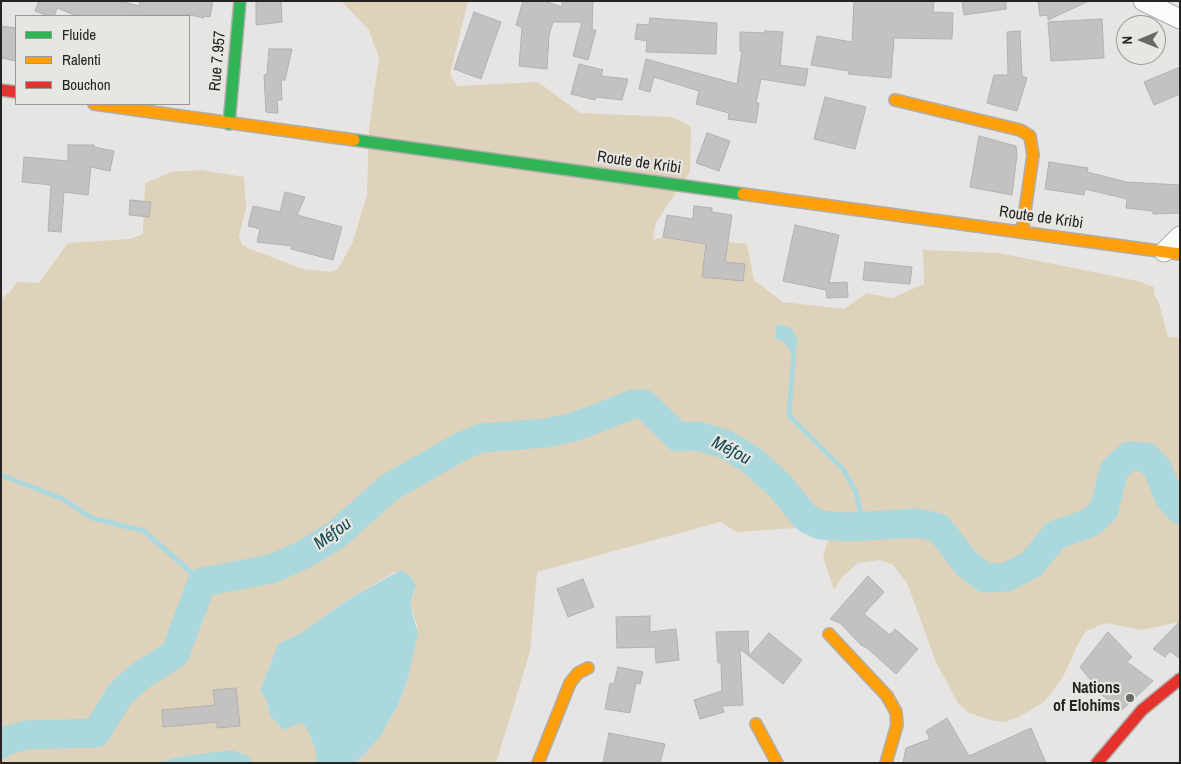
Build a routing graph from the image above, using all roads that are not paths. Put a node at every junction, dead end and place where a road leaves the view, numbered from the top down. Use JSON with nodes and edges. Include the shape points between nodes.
{"nodes":[{"id":1,"x":240,"y":1,"type":"edge"},
{"id":2,"x":1143,"y":1,"type":"edge"},
{"id":3,"x":1180,"y":19,"type":"edge"},
{"id":4,"x":1,"y":90,"type":"edge"},
{"id":5,"x":15,"y":92,"type":"edge"},
{"id":6,"x":895,"y":100,"type":"dead end"},
{"id":7,"x":101,"y":105,"type":"edge"},
{"id":8,"x":228,"y":124,"type":"junction"},
{"id":9,"x":1022,"y":232,"type":"junction"},
{"id":10,"x":1180,"y":236,"type":"edge"},
{"id":11,"x":1172,"y":253,"type":"edge"},
{"id":12,"x":829,"y":634,"type":"dead end"},
{"id":13,"x":588,"y":668,"type":"dead end"},
{"id":14,"x":1180,"y":679,"type":"edge"},
{"id":15,"x":756,"y":724,"type":"dead end"},
{"id":16,"x":538,"y":763,"type":"edge"},
{"id":17,"x":777,"y":763,"type":"edge"},
{"id":18,"x":886,"y":763,"type":"edge"},
{"id":19,"x":1097,"y":763,"type":"edge"}],
"edges":[{"from":1,"to":8,"type":"main road","name":"Rue 7.957"},
{"from":2,"to":3,"type":"street"},
{"from":4,"to":5,"type":"main road"},
{"from":6,"to":9,"type":"main road","via":[[1020,130],[1030,136],[1033,156]]},
{"from":7,"to":8,"type":"main road","name":"Route de Kribi"},
{"from":8,"to":9,"type":"main road","name":"Route de Kribi"},
{"from":9,"to":11,"type":"main road","name":"Route de Kribi"},
{"from":10,"to":11,"type":"street"},
{"from":12,"to":18,"type":"main road","via":[[887,696],[896,712],[897,725]]},
{"from":13,"to":16,"type":"main road","via":[[578,673],[570,683]]},
{"from":14,"to":19,"type":"main road","via":[[1142,710]]},
{"from":15,"to":17,"type":"main road"}]}
